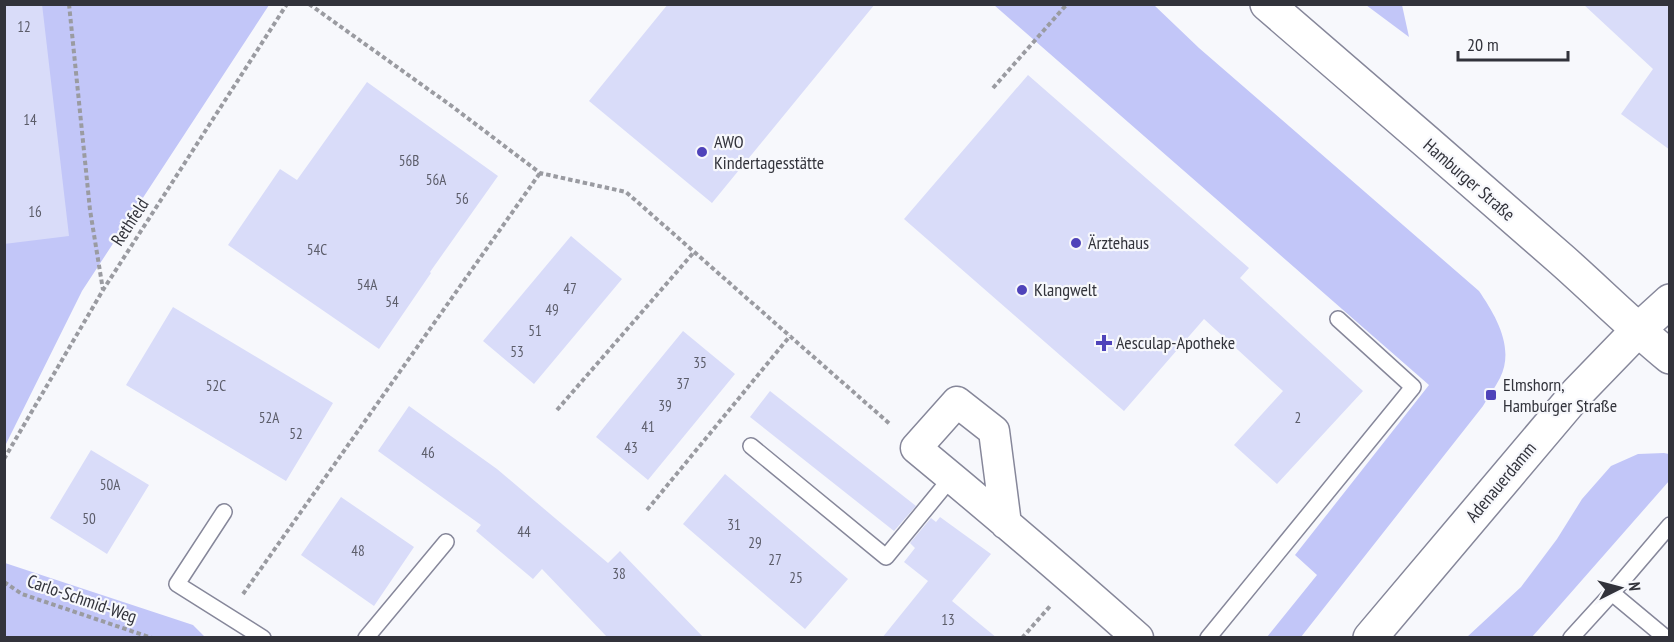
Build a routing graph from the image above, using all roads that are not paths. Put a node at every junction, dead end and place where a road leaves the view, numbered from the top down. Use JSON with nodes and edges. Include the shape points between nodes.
{"nodes":[{"id":1,"x":1267,"y":4,"type":"edge"},
{"id":2,"x":1670,"y":301,"type":"edge"},
{"id":3,"x":1338,"y":319,"type":"dead end"},
{"id":4,"x":1637,"y":331,"type":"junction"},
{"id":5,"x":1670,"y":357,"type":"edge"},
{"id":6,"x":751,"y":446,"type":"dead end"},
{"id":7,"x":951,"y":478,"type":"junction"},
{"id":8,"x":224,"y":512,"type":"dead end"},
{"id":9,"x":1006,"y":524,"type":"junction"},
{"id":10,"x":1670,"y":525,"type":"edge"},
{"id":11,"x":446,"y":542,"type":"dead end"},
{"id":12,"x":1612,"y":593,"type":"junction"},
{"id":13,"x":1375,"y":636,"type":"edge"},
{"id":14,"x":263,"y":638,"type":"edge"},
{"id":15,"x":366,"y":638,"type":"edge"},
{"id":16,"x":1138,"y":638,"type":"edge"},
{"id":17,"x":1208,"y":638,"type":"edge"},
{"id":18,"x":1571,"y":638,"type":"edge"},
{"id":19,"x":1666,"y":638,"type":"edge"}],
"edges":[{"from":1,"to":4,"type":"main road","name":"Hamburger Straße","via":[[1564,262]]},
{"from":2,"to":4,"type":"main road","name":"Adenauerdamm"},
{"from":3,"to":17,"type":"lane","via":[[1413,387]]},
{"from":4,"to":5,"type":"main road","name":"Hamburger Straße"},
{"from":4,"to":13,"type":"main road","name":"Adenauerdamm","via":[[1577,393]]},
{"from":6,"to":7,"type":"lane","via":[[886,557]]},
{"from":7,"to":9,"type":"street"},
{"from":7,"to":9,"type":"street","via":[[916,448],[957,402],[994,431]]},
{"from":8,"to":14,"type":"lane","via":[[177,584]]},
{"from":9,"to":16,"type":"street"},
{"from":10,"to":12,"type":"lane"},
{"from":11,"to":15,"type":"lane"},
{"from":12,"to":18,"type":"lane"},
{"from":12,"to":19,"type":"lane"}]}
